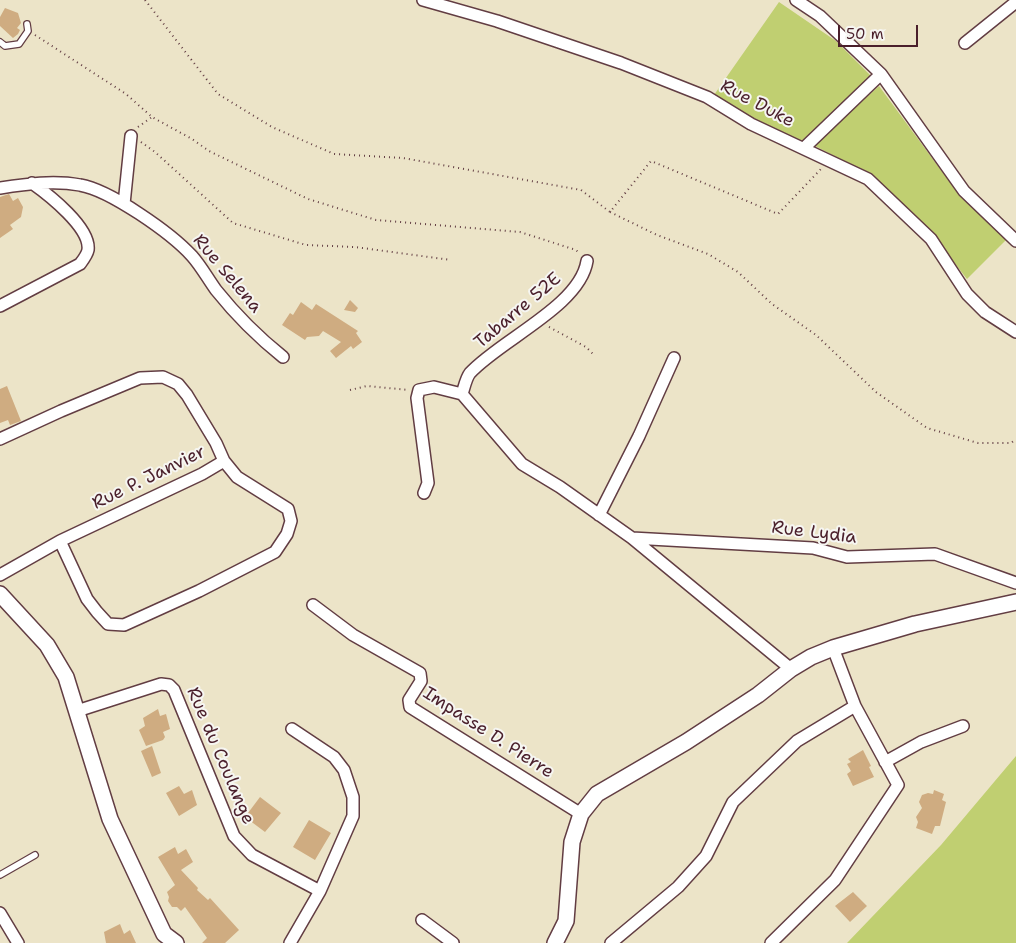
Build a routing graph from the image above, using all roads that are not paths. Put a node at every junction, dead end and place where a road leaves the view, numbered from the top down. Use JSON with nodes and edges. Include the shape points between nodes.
{"nodes":[{"id":1,"x":423,"y":0,"type":"edge"},
{"id":2,"x":796,"y":0,"type":"edge"},
{"id":3,"x":1014,"y":8,"type":"edge"},
{"id":4,"x":27,"y":24,"type":"dead end"},
{"id":5,"x":0,"y":42,"type":"edge"},
{"id":6,"x":965,"y":43,"type":"dead end"},
{"id":7,"x":881,"y":74,"type":"junction"},
{"id":8,"x":131,"y":136,"type":"road end"},
{"id":9,"x":804,"y":148,"type":"junction"},
{"id":10,"x":32,"y":183,"type":"junction"},
{"id":11,"x":0,"y":188,"type":"edge"},
{"id":12,"x":124,"y":204,"type":"junction"},
{"id":13,"x":1016,"y":241,"type":"edge"},
{"id":14,"x":587,"y":261,"type":"road end"},
{"id":15,"x":0,"y":306,"type":"edge"},
{"id":16,"x":1016,"y":332,"type":"edge"},
{"id":17,"x":283,"y":358,"type":"dead end"},
{"id":18,"x":674,"y":358,"type":"dead end"},
{"id":19,"x":462,"y":394,"type":"junction"},
{"id":20,"x":0,"y":440,"type":"edge"},
{"id":21,"x":224,"y":461,"type":"junction"},
{"id":22,"x":424,"y":493,"type":"dead end"},
{"id":23,"x":599,"y":515,"type":"junction"},
{"id":24,"x":632,"y":538,"type":"junction"},
{"id":25,"x":60,"y":541,"type":"junction"},
{"id":26,"x":0,"y":575,"type":"edge"},
{"id":27,"x":1016,"y":584,"type":"edge"},
{"id":28,"x":0,"y":594,"type":"edge"},
{"id":29,"x":1016,"y":602,"type":"edge"},
{"id":30,"x":313,"y":605,"type":"dead end"},
{"id":31,"x":833,"y":648,"type":"junction"},
{"id":32,"x":791,"y":669,"type":"junction"},
{"id":33,"x":855,"y":706,"type":"junction"},
{"id":34,"x":77,"y":711,"type":"junction"},
{"id":35,"x":963,"y":726,"type":"dead end"},
{"id":36,"x":292,"y":728,"type":"dead end"},
{"id":37,"x":885,"y":762,"type":"junction"},
{"id":38,"x":581,"y":814,"type":"junction"},
{"id":39,"x":35,"y":855,"type":"dead end"},
{"id":40,"x":0,"y":875,"type":"edge"},
{"id":41,"x":320,"y":891,"type":"junction"},
{"id":42,"x":0,"y":913,"type":"edge"},
{"id":43,"x":422,"y":920,"type":"dead end"},
{"id":44,"x":5,"y":933,"type":"edge"},
{"id":45,"x":168,"y":940,"type":"edge"},
{"id":46,"x":18,"y":943,"type":"edge"},
{"id":47,"x":290,"y":943,"type":"edge"},
{"id":48,"x":453,"y":943,"type":"edge"},
{"id":49,"x":555,"y":943,"type":"edge"},
{"id":50,"x":611,"y":943,"type":"edge"},
{"id":51,"x":770,"y":943,"type":"edge"}],
"edges":[{"from":1,"to":9,"type":"street","name":"Rue Duke","via":[[496,21],[656,77],[707,97],[751,124]]},
{"from":2,"to":7,"type":"street","via":[[820,16]]},
{"from":3,"to":6,"type":"street"},
{"from":4,"to":5,"type":"lane","via":[[28,31],[19,44],[5,46]]},
{"from":7,"to":9,"type":"street"},
{"from":7,"to":13,"type":"street","via":[[964,191]]},
{"from":8,"to":12,"type":"street"},
{"from":9,"to":16,"type":"street","name":"Rue Duke","via":[[868,180],[931,239],[967,294],[986,312]]},
{"from":10,"to":11,"type":"street","name":"Rue Selena"},
{"from":10,"to":12,"type":"street","name":"Rue Selena","via":[[81,185]]},
{"from":10,"to":15,"type":"street","via":[[56,200],[72,218],[87,241],[88,252],[80,264]]},
{"from":12,"to":17,"type":"street","name":"Rue Selena","via":[[192,256],[256,336]]},
{"from":14,"to":19,"type":"street","name":"Tabarre 52E","via":[[585,273],[576,286],[469,374]]},
{"from":18,"to":23,"type":"street"},
{"from":19,"to":22,"type":"street","via":[[434,387],[419,390],[416,398],[428,483]]},
{"from":19,"to":23,"type":"street","via":[[522,464]]},
{"from":20,"to":21,"type":"street","name":"Rue P. Janvier","via":[[140,378],[163,377],[178,384],[187,395]]},
{"from":21,"to":25,"type":"street","name":"Rue P. Janvier"},
{"from":21,"to":25,"type":"street","via":[[237,477],[288,509],[291,521],[282,544],[275,552],[199,591],[124,626],[108,624],[87,599]]},
{"from":23,"to":24,"type":"street"},
{"from":24,"to":27,"type":"street","name":"Rue Lydia","via":[[814,548],[847,557],[935,554]]},
{"from":24,"to":32,"type":"street"},
{"from":25,"to":26,"type":"street","name":"Rue P. Janvier"},
{"from":28,"to":34,"type":"street","via":[[47,645],[66,677]]},
{"from":29,"to":31,"type":"street","via":[[915,624]]},
{"from":30,"to":38,"type":"street","name":"Impasse D. Pierre","via":[[352,635],[420,673],[421,681],[408,700],[410,706]]},
{"from":31,"to":32,"type":"street"},
{"from":31,"to":33,"type":"street"},
{"from":32,"to":38,"type":"street","via":[[758,695],[686,742],[597,794]]},
{"from":33,"to":37,"type":"street"},
{"from":33,"to":50,"type":"street","via":[[797,742],[733,802],[706,856],[678,887]]},
{"from":34,"to":41,"type":"street","name":"Rue du Coulange","via":[[161,684],[169,685],[174,690],[234,836],[252,855]]},
{"from":34,"to":45,"type":"street","via":[[110,819]]},
{"from":35,"to":37,"type":"street","via":[[914,745]]},
{"from":36,"to":41,"type":"street","via":[[334,757],[344,770],[354,797],[353,816]]},
{"from":37,"to":51,"type":"street","via":[[898,785],[835,880]]},
{"from":38,"to":49,"type":"street","via":[[572,842],[566,921]]},
{"from":39,"to":40,"type":"lane"},
{"from":41,"to":47,"type":"street"},
{"from":42,"to":44,"type":"street"},
{"from":43,"to":48,"type":"street"},
{"from":44,"to":46,"type":"street"}]}
